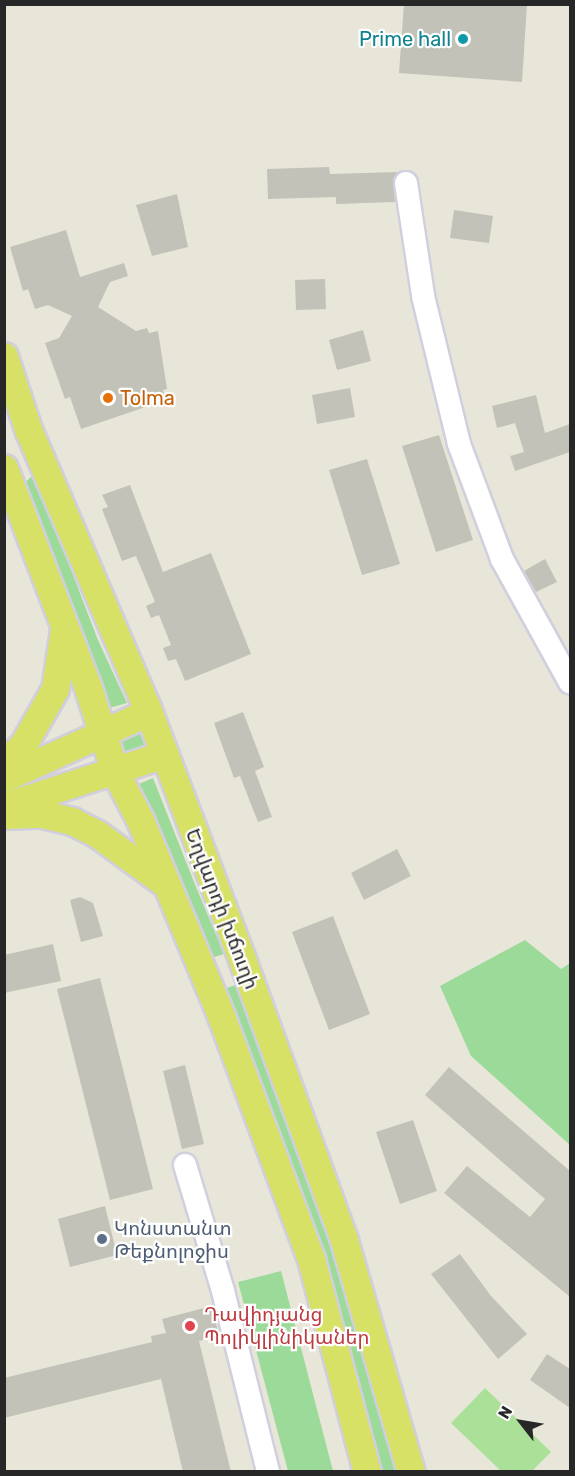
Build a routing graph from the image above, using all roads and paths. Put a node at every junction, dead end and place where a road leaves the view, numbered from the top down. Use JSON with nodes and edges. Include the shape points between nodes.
{"nodes":[{"id":1,"x":406,"y":183,"type":"dead end"},
{"id":2,"x":4,"y":356,"type":"edge"},
{"id":3,"x":4,"y":468,"type":"edge"},
{"id":4,"x":64,"y":628,"type":"junction"},
{"id":5,"x":570,"y":682,"type":"edge"},
{"id":6,"x":148,"y":712,"type":"junction"},
{"id":7,"x":100,"y":732,"type":"junction"},
{"id":8,"x":162,"y":754,"type":"junction"},
{"id":9,"x":4,"y":762,"type":"edge"},
{"id":10,"x":115,"y":772,"type":"junction"},
{"id":11,"x":4,"y":777,"type":"edge"},
{"id":12,"x":4,"y":806,"type":"edge"},
{"id":13,"x":4,"y":815,"type":"edge"},
{"id":14,"x":168,"y":885,"type":"junction"},
{"id":15,"x":243,"y":962,"type":"junction"},
{"id":16,"x":204,"y":974,"type":"junction"},
{"id":17,"x":185,"y":1165,"type":"dead end"},
{"id":18,"x":268,"y":1472,"type":"edge"},
{"id":19,"x":367,"y":1472,"type":"edge"},
{"id":20,"x":411,"y":1472,"type":"edge"}],
"edges":[{"from":1,"to":5,"type":"street","via":[[423,296],[459,444],[502,559]]},
{"from":2,"to":6,"type":"main road","name":"Եղվարդի խճուղի","via":[[28,429],[101,592]]},
{"from":3,"to":4,"type":"main road","name":"Եղվարդի խճուղի"},
{"from":4,"to":7,"type":"main road","name":"Եղվարդի խճուղի","via":[[87,685]]},
{"from":4,"to":9,"type":"main road","via":[[55,688],[23,745]]},
{"from":6,"to":7,"type":"main road"},
{"from":6,"to":8,"type":"main road","name":"Եղվարդի խճուղի"},
{"from":7,"to":10,"type":"main road","name":"Եղվարդի խճուղի"},
{"from":7,"to":11,"type":"main road"},
{"from":8,"to":10,"type":"main road"},
{"from":8,"to":15,"type":"main road","name":"Եղվարդի խճուղի"},
{"from":10,"to":12,"type":"main road"},
{"from":10,"to":14,"type":"main road","name":"Եղվարդի խճուղի"},
{"from":13,"to":14,"type":"main road","via":[[42,814],[72,821],[96,833]]},
{"from":14,"to":16,"type":"main road","name":"Եղվարդի խճուղի"},
{"from":15,"to":16,"type":"main road"},
{"from":15,"to":20,"type":"main road","name":"Եղվարդի խճուղի","via":[[344,1240]]},
{"from":16,"to":19,"type":"main road","name":"Եղվարդի խճուղի","via":[[310,1259]]},
{"from":17,"to":18,"type":"street","via":[[223,1291]]}]}
